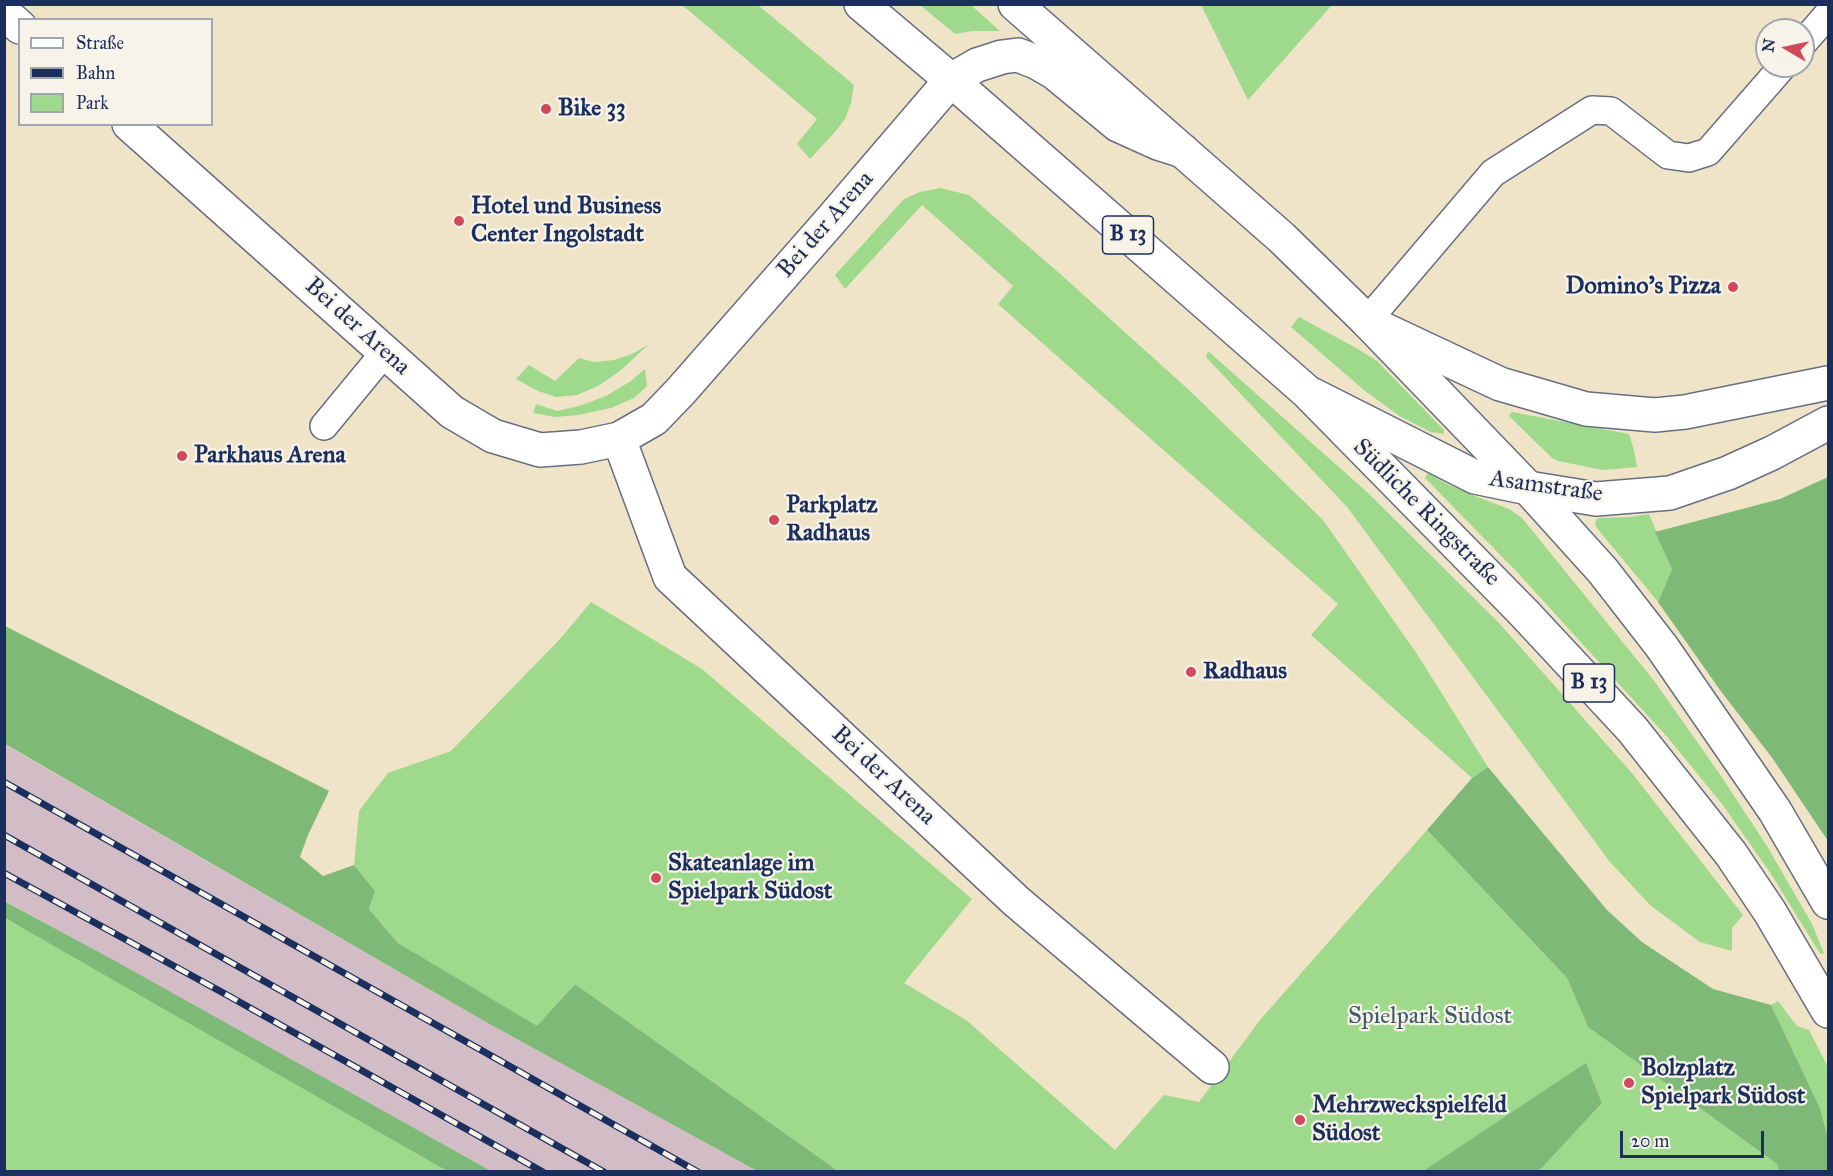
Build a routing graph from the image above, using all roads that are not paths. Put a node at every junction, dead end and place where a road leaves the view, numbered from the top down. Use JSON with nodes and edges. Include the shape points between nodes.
{"nodes":[{"id":1,"x":861,"y":4,"type":"edge"},
{"id":2,"x":1015,"y":4,"type":"edge"},
{"id":3,"x":4,"y":13,"type":"edge"},
{"id":4,"x":1828,"y":14,"type":"edge"},
{"id":5,"x":18,"y":25,"type":"edge"},
{"id":6,"x":1815,"y":29,"type":"edge"},
{"id":7,"x":1772,"y":78,"type":"edge"},
{"id":8,"x":951,"y":80,"type":"junction"},
{"id":9,"x":131,"y":126,"type":"edge"},
{"id":10,"x":1183,"y":151,"type":"junction"},
{"id":11,"x":1367,"y":321,"type":"junction"},
{"id":12,"x":385,"y":352,"type":"junction"},
{"id":13,"x":1828,"y":383,"type":"edge"},
{"id":14,"x":1306,"y":391,"type":"junction"},
{"id":15,"x":1828,"y":423,"type":"edge"},
{"id":16,"x":324,"y":426,"type":"dead end"},
{"id":17,"x":619,"y":439,"type":"junction"},
{"id":18,"x":1528,"y":488,"type":"junction"},
{"id":19,"x":1828,"y":902,"type":"edge"},
{"id":20,"x":1828,"y":1011,"type":"edge"},
{"id":21,"x":1212,"y":1067,"type":"dead end"}],
"edges":[{"from":1,"to":8,"type":"street","name":"Südliche Ringstraße","number":"B 13"},
{"from":2,"to":10,"type":"street"},
{"from":3,"to":5,"type":"street"},
{"from":4,"to":6,"type":"lane"},
{"from":7,"to":11,"type":"lane","via":[[1707,152],[1689,158],[1668,155],[1611,111],[1592,110],[1493,173]]},
{"from":8,"to":10,"type":"street","via":[[977,64],[1018,55],[1055,73],[1118,125]]},
{"from":8,"to":14,"type":"street","name":"Südliche Ringstraße","number":"B 13"},
{"from":8,"to":17,"type":"street","name":"Bei der Arena","via":[[680,392],[654,419]]},
{"from":9,"to":12,"type":"street","name":"Bei der Arena"},
{"from":10,"to":11,"type":"street","via":[[1282,238]]},
{"from":11,"to":13,"type":"street","via":[[1500,384],[1586,409],[1654,415],[1685,412]]},
{"from":11,"to":18,"type":"street"},
{"from":12,"to":16,"type":"lane"},
{"from":12,"to":17,"type":"street","name":"Bei der Arena","via":[[452,412],[493,436],[540,450]]},
{"from":14,"to":18,"type":"street","name":"Asamstraße","via":[[1475,477]]},
{"from":14,"to":20,"type":"street","name":"Südliche Ringstraße","number":"B 13","via":[[1632,729],[1731,854]]},
{"from":15,"to":18,"type":"street","name":"Asamstraße","via":[[1728,473],[1670,493],[1596,499]]},
{"from":17,"to":21,"type":"street","name":"Bei der Arena","via":[[670,577],[1016,901]]},
{"from":18,"to":19,"type":"street","via":[[1603,571],[1662,647],[1775,811]]}]}
